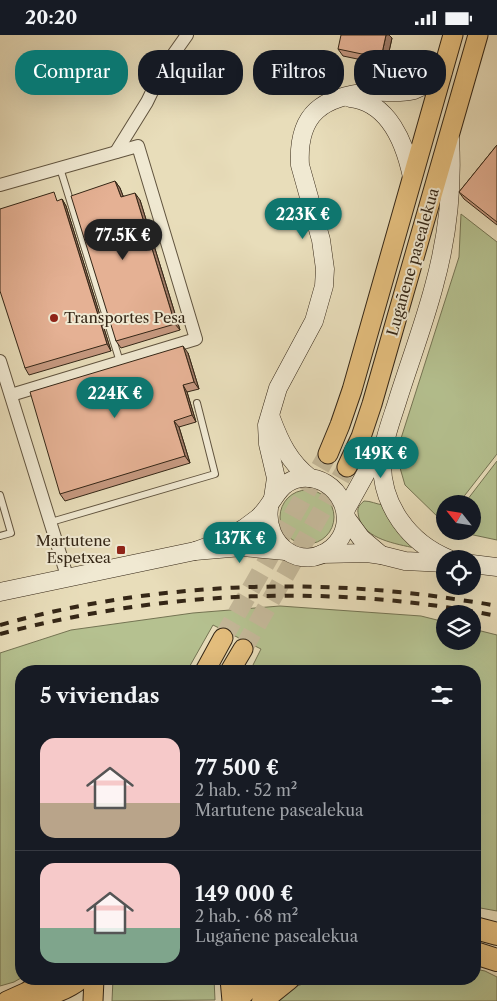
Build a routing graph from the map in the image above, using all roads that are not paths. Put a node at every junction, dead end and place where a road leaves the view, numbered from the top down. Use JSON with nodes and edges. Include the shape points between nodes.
{"nodes":[{"id":1,"x":187,"y":35,"type":"edge"},
{"id":2,"x":478,"y":35,"type":"edge"},
{"id":3,"x":451,"y":41,"type":"edge"},
{"id":4,"x":446,"y":58,"type":"edge"},
{"id":5,"x":354,"y":95,"type":"edge"},
{"id":6,"x":435,"y":95,"type":"edge"},
{"id":7,"x":339,"y":98,"type":"junction"},
{"id":8,"x":450,"y":132,"type":"junction"},
{"id":9,"x":116,"y":152,"type":"junction"},
{"id":10,"x":60,"y":168,"type":"junction"},
{"id":11,"x":412,"y":177,"type":"junction"},
{"id":12,"x":0,"y":185,"type":"edge"},
{"id":13,"x":0,"y":361,"type":"edge"},
{"id":14,"x":120,"y":362,"type":"junction"},
{"id":15,"x":11,"y":395,"type":"junction"},
{"id":16,"x":197,"y":403,"type":"dead end"},
{"id":17,"x":270,"y":415,"type":"junction"},
{"id":18,"x":387,"y":434,"type":"junction"},
{"id":19,"x":328,"y":454,"type":"tunnel mouth"},
{"id":20,"x":347,"y":467,"type":"tunnel mouth"},
{"id":21,"x":310,"y":478,"type":"junction"},
{"id":22,"x":0,"y":495,"type":"edge"},
{"id":23,"x":271,"y":503,"type":"junction"},
{"id":24,"x":346,"y":514,"type":"junction"},
{"id":25,"x":51,"y":522,"type":"junction"},
{"id":26,"x":0,"y":536,"type":"edge"},
{"id":27,"x":195,"y":551,"type":"junction"},
{"id":28,"x":286,"y":551,"type":"junction"},
{"id":29,"x":322,"y":554,"type":"junction"},
{"id":30,"x":436,"y":554,"type":"edge"},
{"id":31,"x":381,"y":555,"type":"junction"},
{"id":32,"x":436,"y":563,"type":"edge"},
{"id":33,"x":481,"y":565,"type":"edge"},
{"id":34,"x":497,"y":567,"type":"edge"},
{"id":35,"x":67,"y":576,"type":"junction"},
{"id":36,"x":0,"y":592,"type":"edge"},
{"id":37,"x":223,"y":638,"type":"tunnel mouth"},
{"id":38,"x":243,"y":649,"type":"tunnel mouth"},
{"id":39,"x":207,"y":665,"type":"edge"},
{"id":40,"x":234,"y":665,"type":"edge"},
{"id":41,"x":481,"y":930,"type":"edge"},
{"id":42,"x":497,"y":934,"type":"edge"},
{"id":43,"x":481,"y":955,"type":"edge"},
{"id":44,"x":497,"y":960,"type":"edge"},
{"id":45,"x":37,"y":985,"type":"edge"},
{"id":46,"x":69,"y":985,"type":"edge"},
{"id":47,"x":94,"y":985,"type":"edge"},
{"id":48,"x":231,"y":985,"type":"edge"},
{"id":49,"x":249,"y":985,"type":"edge"},
{"id":50,"x":280,"y":985,"type":"edge"},
{"id":51,"x":7,"y":1001,"type":"edge"},
{"id":52,"x":24,"y":1001,"type":"edge"},
{"id":53,"x":93,"y":1001,"type":"edge"},
{"id":54,"x":233,"y":1001,"type":"edge"},
{"id":55,"x":263,"y":1001,"type":"edge"}],
"edges":[{"from":1,"to":9,"type":"street","via":[[163,69]]},
{"from":2,"to":8,"type":"main road","name":"Lugañene pasealekua"},
{"from":3,"to":4,"type":"main road","name":"Lugañene pasealekua"},
{"from":5,"to":7,"type":"main road"},
{"from":6,"to":11,"type":"main road","name":"Lugañene pasealekua"},
{"from":7,"to":11,"type":"main road","name":"Lugañene pasealekua","via":[[371,105],[387,119],[396,130]]},
{"from":7,"to":17,"type":"main road","via":[[313,114],[300,141],[300,165],[322,247],[324,286],[314,321],[278,388]]},
{"from":8,"to":18,"type":"main road","via":[[452,167],[444,243],[434,287]]},
{"from":8,"to":20,"type":"main road","name":"Lugañene pasealekua","via":[[372,404]]},
{"from":9,"to":10,"type":"street"},
{"from":9,"to":14,"type":"street","via":[[138,146],[196,339]]},
{"from":10,"to":12,"type":"street"},
{"from":10,"to":14,"type":"lane"},
{"from":11,"to":19,"type":"main road","name":"Lugañene pasealekua","via":[[352,390]]},
{"from":13,"to":15,"type":"street"},
{"from":14,"to":15,"type":"street"},
{"from":15,"to":25,"type":"street"},
{"from":16,"to":25,"type":"lane","via":[[215,474]]},
{"from":17,"to":21,"type":"main road","via":[[285,453]]},
{"from":17,"to":23,"type":"main road","via":[[266,435],[275,469]]},
{"from":18,"to":24,"type":"main road"},
{"from":18,"to":30,"type":"main road","via":[[383,468],[390,503],[414,538]]},
{"from":21,"to":23,"type":"main road","via":[[288,483],[279,489]]},
{"from":21,"to":24,"type":"main road","via":[[333,487],[341,497]]},
{"from":22,"to":26,"type":"lane","via":[[11,533]]},
{"from":23,"to":27,"type":"main road","via":[[247,527]]},
{"from":23,"to":28,"type":"main road","via":[[268,517],[273,537]]},
{"from":24,"to":29,"type":"main road","via":[[345,530],[339,540]]},
{"from":24,"to":31,"type":"main road","via":[[361,538]]},
{"from":25,"to":35,"type":"street"},
{"from":27,"to":28,"type":"main road","via":[[242,547]]},
{"from":27,"to":35,"type":"main road"},
{"from":28,"to":29,"type":"main road","via":[[304,557]]},
{"from":29,"to":31,"type":"main road"},
{"from":31,"to":32,"type":"main road","via":[[405,561]]},
{"from":33,"to":34,"type":"main road"},
{"from":35,"to":36,"type":"main road"},
{"from":37,"to":39,"type":"main road"},
{"from":38,"to":40,"type":"main road"},
{"from":41,"to":42,"type":"highway"},
{"from":43,"to":44,"type":"highway"},
{"from":45,"to":51,"type":"main road"},
{"from":46,"to":52,"type":"main road"},
{"from":47,"to":53,"type":"main road"},
{"from":48,"to":54,"type":"main road"},
{"from":49,"to":54,"type":"highway"},
{"from":50,"to":55,"type":"highway"}]}
